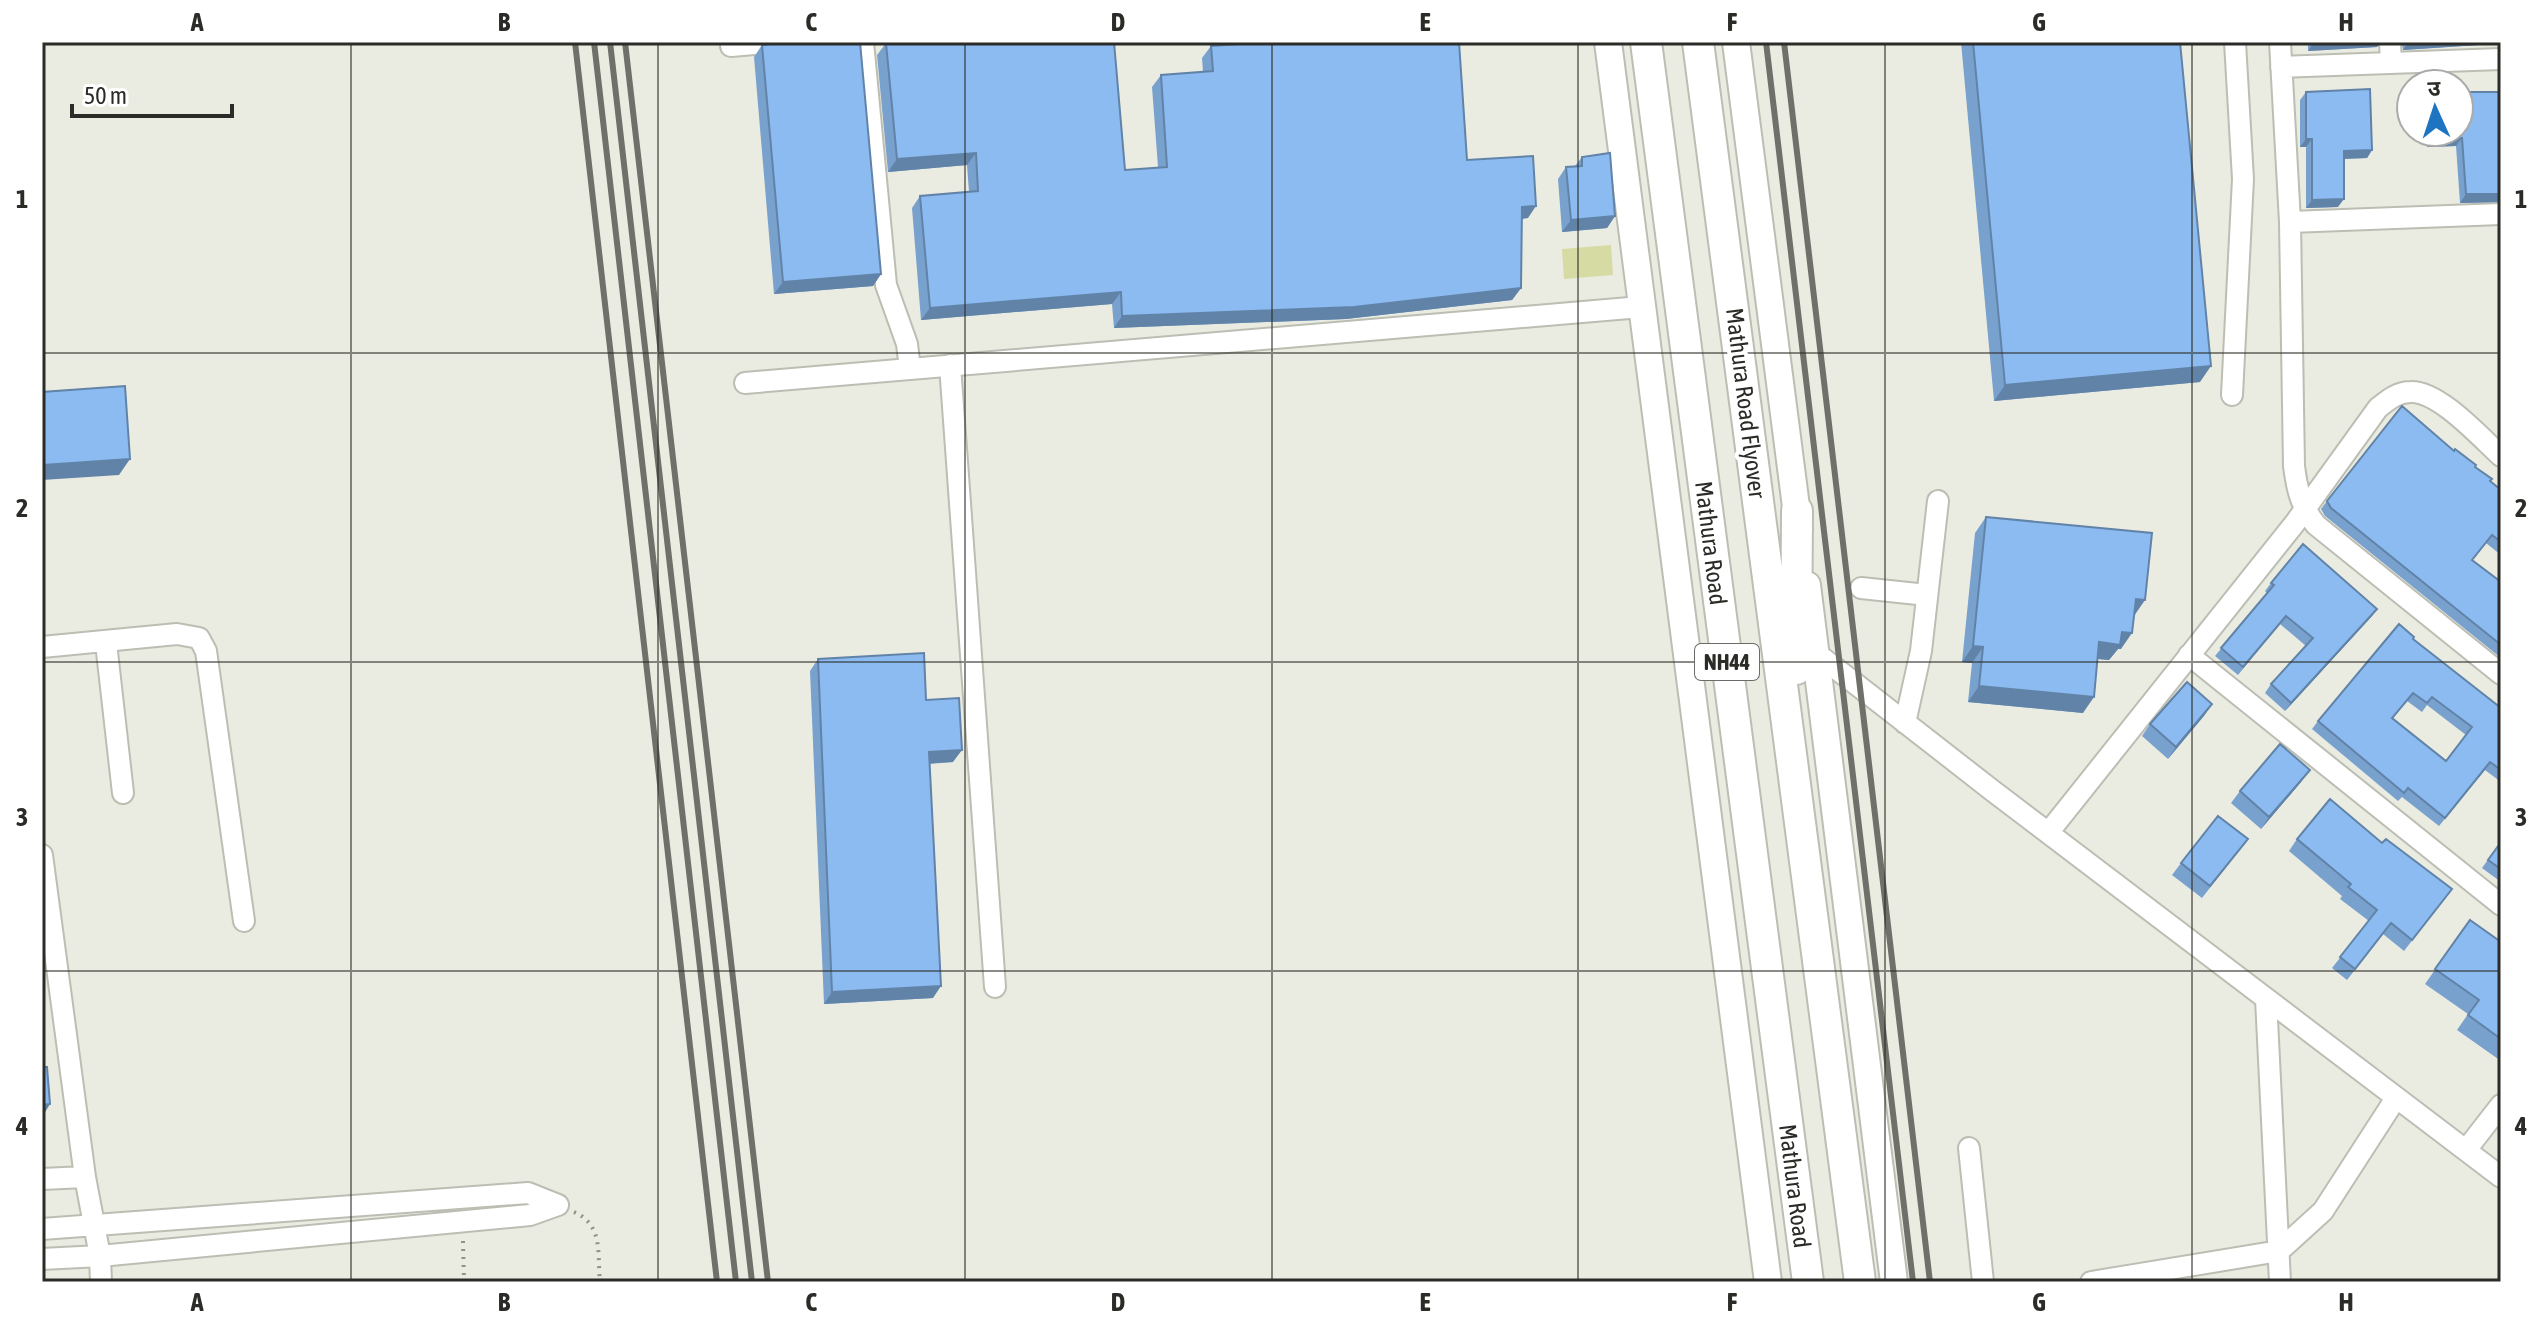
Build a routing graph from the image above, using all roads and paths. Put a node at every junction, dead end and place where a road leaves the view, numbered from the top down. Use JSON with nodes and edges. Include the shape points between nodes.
{"nodes":[{"id":1,"x":779,"y":42,"type":"edge"},
{"id":2,"x":863,"y":42,"type":"edge"},
{"id":3,"x":1608,"y":42,"type":"edge"},
{"id":4,"x":1646,"y":42,"type":"edge"},
{"id":5,"x":1698,"y":42,"type":"edge"},
{"id":6,"x":1736,"y":42,"type":"edge"},
{"id":7,"x":2235,"y":42,"type":"edge"},
{"id":8,"x":2280,"y":42,"type":"edge"},
{"id":9,"x":2390,"y":42,"type":"edge"},
{"id":10,"x":731,"y":46,"type":"dead end"},
{"id":11,"x":2501,"y":59,"type":"edge"},
{"id":12,"x":2391,"y":63,"type":"junction"},
{"id":13,"x":2281,"y":67,"type":"junction"},
{"id":14,"x":2501,"y":214,"type":"edge"},
{"id":15,"x":2290,"y":222,"type":"junction"},
{"id":16,"x":1641,"y":307,"type":"junction"},
{"id":17,"x":950,"y":365,"type":"junction"},
{"id":18,"x":910,"y":369,"type":"junction"},
{"id":19,"x":745,"y":383,"type":"dead end"},
{"id":20,"x":2232,"y":395,"type":"dead end"},
{"id":21,"x":2501,"y":456,"type":"edge"},
{"id":22,"x":1938,"y":501,"type":"dead end"},
{"id":23,"x":2304,"y":509,"type":"junction"},
{"id":24,"x":1797,"y":511,"type":"junction"},
{"id":25,"x":1861,"y":588,"type":"dead end"},
{"id":26,"x":1927,"y":595,"type":"junction"},
{"id":27,"x":106,"y":643,"type":"junction"},
{"id":28,"x":42,"y":647,"type":"edge"},
{"id":29,"x":1816,"y":653,"type":"junction"},
{"id":30,"x":2189,"y":655,"type":"junction"},
{"id":31,"x":2501,"y":674,"type":"edge"},
{"id":32,"x":1905,"y":723,"type":"junction"},
{"id":33,"x":1793,"y":764,"type":"junction"},
{"id":34,"x":123,"y":793,"type":"dead end"},
{"id":35,"x":2048,"y":833,"type":"junction"},
{"id":36,"x":42,"y":855,"type":"edge"},
{"id":37,"x":2501,"y":905,"type":"edge"},
{"id":38,"x":244,"y":921,"type":"dead end"},
{"id":39,"x":995,"y":987,"type":"dead end"},
{"id":40,"x":2266,"y":999,"type":"junction"},
{"id":41,"x":2396,"y":1098,"type":"junction"},
{"id":42,"x":2501,"y":1105,"type":"edge"},
{"id":43,"x":1969,"y":1148,"type":"dead end"},
{"id":44,"x":2466,"y":1150,"type":"junction"},
{"id":45,"x":85,"y":1177,"type":"junction"},
{"id":46,"x":2501,"y":1177,"type":"edge"},
{"id":47,"x":42,"y":1179,"type":"edge"},
{"id":48,"x":558,"y":1205,"type":"junction"},
{"id":49,"x":462,"y":1222,"type":"junction"},
{"id":50,"x":95,"y":1227,"type":"junction"},
{"id":51,"x":42,"y":1229,"type":"edge"},
{"id":52,"x":2279,"y":1251,"type":"junction"},
{"id":53,"x":100,"y":1256,"type":"junction"},
{"id":54,"x":42,"y":1259,"type":"edge"},
{"id":55,"x":101,"y":1282,"type":"edge"},
{"id":56,"x":464,"y":1282,"type":"edge"},
{"id":57,"x":600,"y":1282,"type":"edge"},
{"id":58,"x":1768,"y":1282,"type":"edge"},
{"id":59,"x":1808,"y":1282,"type":"edge"},
{"id":60,"x":1860,"y":1282,"type":"edge"},
{"id":61,"x":1894,"y":1282,"type":"edge"},
{"id":62,"x":1983,"y":1282,"type":"edge"},
{"id":63,"x":2091,"y":1282,"type":"edge"},
{"id":64,"x":2280,"y":1282,"type":"edge"}],
"edges":[{"from":1,"to":10,"type":"street"},
{"from":2,"to":18,"type":"street","via":[[886,285]]},
{"from":3,"to":16,"type":"main road"},
{"from":4,"to":59,"type":"highway","name":"Mathura Road","number":"NH44"},
{"from":5,"to":33,"type":"highway","name":"Mathura Road Flyover","number":"NH44"},
{"from":6,"to":24,"type":"main road"},
{"from":7,"to":20,"type":"street","via":[[2243,179]]},
{"from":8,"to":13,"type":"street"},
{"from":9,"to":12,"type":"street"},
{"from":11,"to":12,"type":"street"},
{"from":12,"to":13,"type":"street"},
{"from":13,"to":15,"type":"street"},
{"from":14,"to":15,"type":"street"},
{"from":15,"to":23,"type":"street","via":[[2294,466]]},
{"from":16,"to":17,"type":"street"},
{"from":16,"to":58,"type":"main road"},
{"from":17,"to":18,"type":"street"},
{"from":17,"to":39,"type":"street"},
{"from":18,"to":19,"type":"street"},
{"from":21,"to":23,"type":"street","via":[[2429,396],[2394,396],[2378,408]]},
{"from":22,"to":26,"type":"street"},
{"from":23,"to":30,"type":"street"},
{"from":23,"to":31,"type":"street","via":[[2316,525]]},
{"from":24,"to":29,"type":"main road"},
{"from":24,"to":33,"type":"highway"},
{"from":25,"to":26,"type":"street"},
{"from":26,"to":32,"type":"street"},
{"from":27,"to":28,"type":"street"},
{"from":27,"to":34,"type":"street"},
{"from":27,"to":38,"type":"street","via":[[177,634],[199,638],[206,651]]},
{"from":29,"to":32,"type":"street"},
{"from":29,"to":61,"type":"main road"},
{"from":30,"to":35,"type":"street"},
{"from":30,"to":37,"type":"street"},
{"from":32,"to":35,"type":"street"},
{"from":33,"to":60,"type":"highway","number":"NH44"},
{"from":35,"to":40,"type":"street"},
{"from":36,"to":45,"type":"street"},
{"from":40,"to":41,"type":"street"},
{"from":40,"to":52,"type":"street"},
{"from":41,"to":44,"type":"street"},
{"from":41,"to":52,"type":"street","via":[[2323,1211]]},
{"from":42,"to":44,"type":"street"},
{"from":43,"to":62,"type":"street"},
{"from":44,"to":46,"type":"street"},
{"from":45,"to":47,"type":"street"},
{"from":45,"to":50,"type":"street"},
{"from":48,"to":49,"type":"street","via":[[530,1215]]},
{"from":48,"to":50,"type":"street","via":[[528,1193]]},
{"from":48,"to":57,"type":"path","via":[[587,1217],[596,1232]]},
{"from":49,"to":53,"type":"street"},
{"from":49,"to":56,"type":"path"},
{"from":50,"to":51,"type":"street"},
{"from":50,"to":53,"type":"street"},
{"from":52,"to":63,"type":"street"},
{"from":52,"to":64,"type":"street"},
{"from":53,"to":54,"type":"street"},
{"from":53,"to":55,"type":"street"}]}
